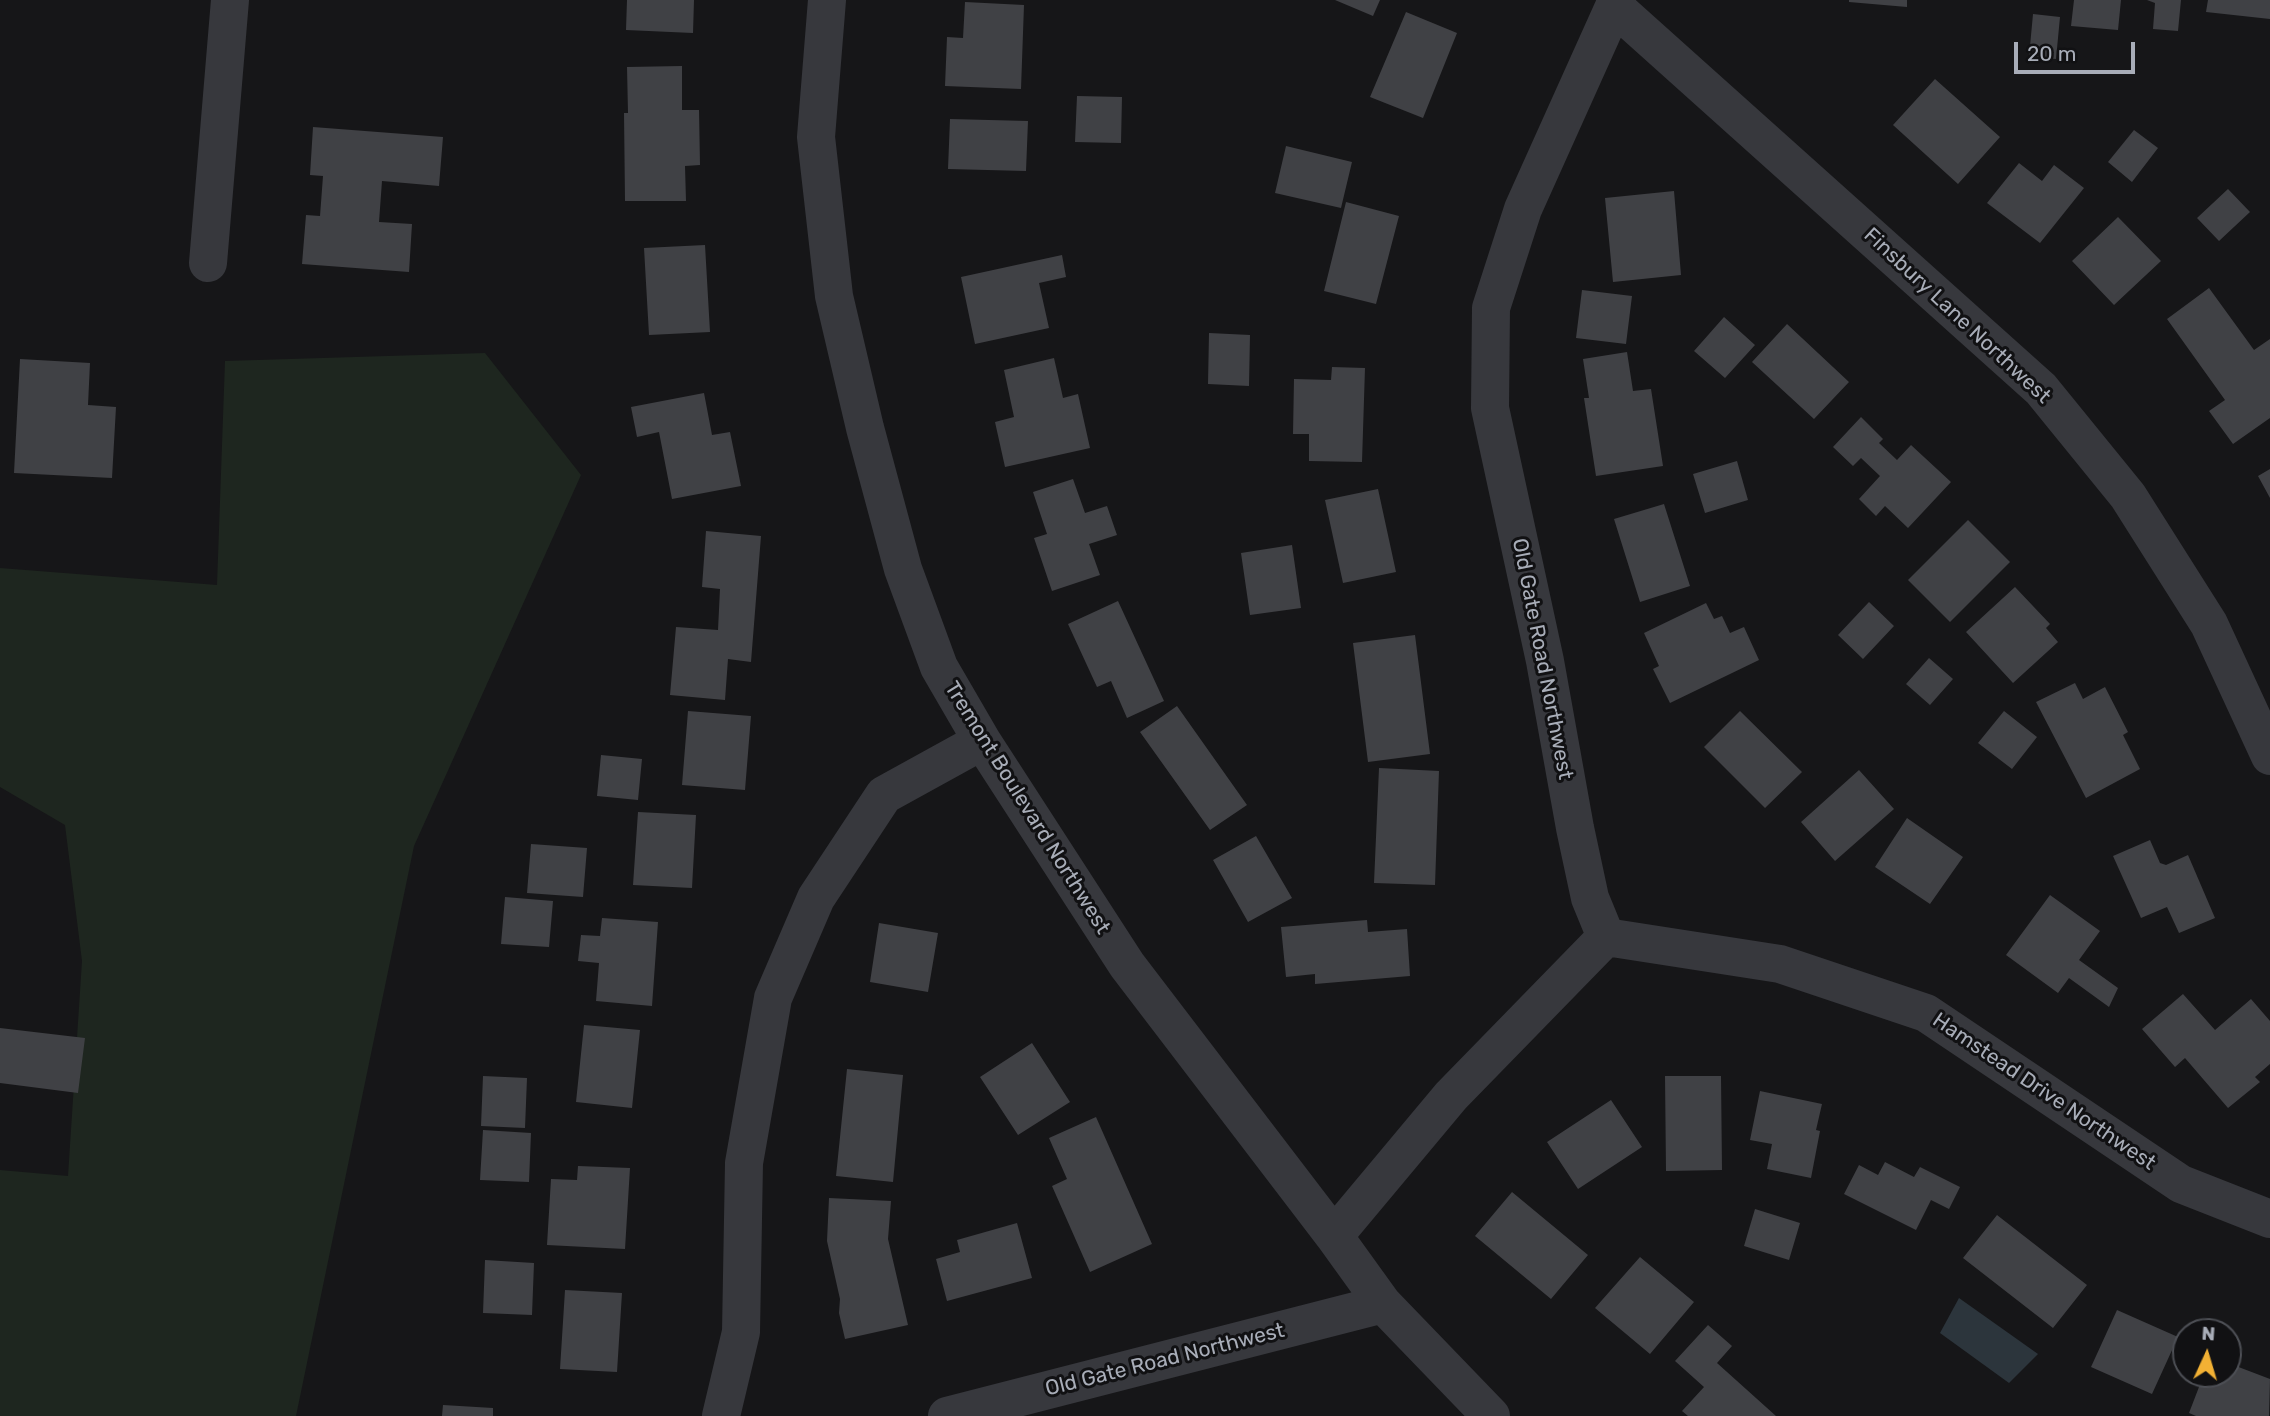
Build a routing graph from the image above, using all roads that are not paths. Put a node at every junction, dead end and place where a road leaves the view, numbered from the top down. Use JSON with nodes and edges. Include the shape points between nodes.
{"nodes":[{"id":1,"x":230,"y":0,"type":"edge"},
{"id":2,"x":827,"y":0,"type":"edge"},
{"id":3,"x":1616,"y":3,"type":"edge"},
{"id":4,"x":208,"y":263,"type":"dead end"},
{"id":5,"x":982,"y":741,"type":"junction"},
{"id":6,"x":2270,"y":756,"type":"edge"},
{"id":7,"x":1606,"y":937,"type":"junction"},
{"id":8,"x":2270,"y":1219,"type":"edge"},
{"id":9,"x":1334,"y":1236,"type":"junction"},
{"id":10,"x":1383,"y":1304,"type":"junction"},
{"id":11,"x":721,"y":1416,"type":"edge"},
{"id":12,"x":947,"y":1416,"type":"edge"},
{"id":13,"x":1491,"y":1416,"type":"edge"}],
"edges":[{"from":1,"to":4,"type":"street"},
{"from":2,"to":5,"type":"street","name":"Tremont Boulevard Northwest","via":[[816,137],[834,296],[902,569],[939,667]]},
{"from":3,"to":6,"type":"street","name":"Finsbury Lane Northwest","via":[[2041,389],[2128,496],[2209,624]]},
{"from":3,"to":7,"type":"street","name":"Old Gate Road Northwest","via":[[1523,209],[1491,308],[1490,408],[1590,898]]},
{"from":5,"to":9,"type":"street","name":"Tremont Boulevard Northwest","via":[[1126,965]]},
{"from":5,"to":11,"type":"street","via":[[884,795],[817,898],[773,998],[744,1164],[741,1332]]},
{"from":7,"to":8,"type":"street","name":"Hamstead Drive Northwest","via":[[1780,964],[1926,1013],[2182,1184]]},
{"from":7,"to":9,"type":"street","via":[[1451,1096]]},
{"from":9,"to":10,"type":"street","name":"Tremont Boulevard Northwest"},
{"from":10,"to":12,"type":"street","name":"Old Gate Road Northwest"},
{"from":10,"to":13,"type":"street","name":"Tremont Boulevard Northwest"}]}
